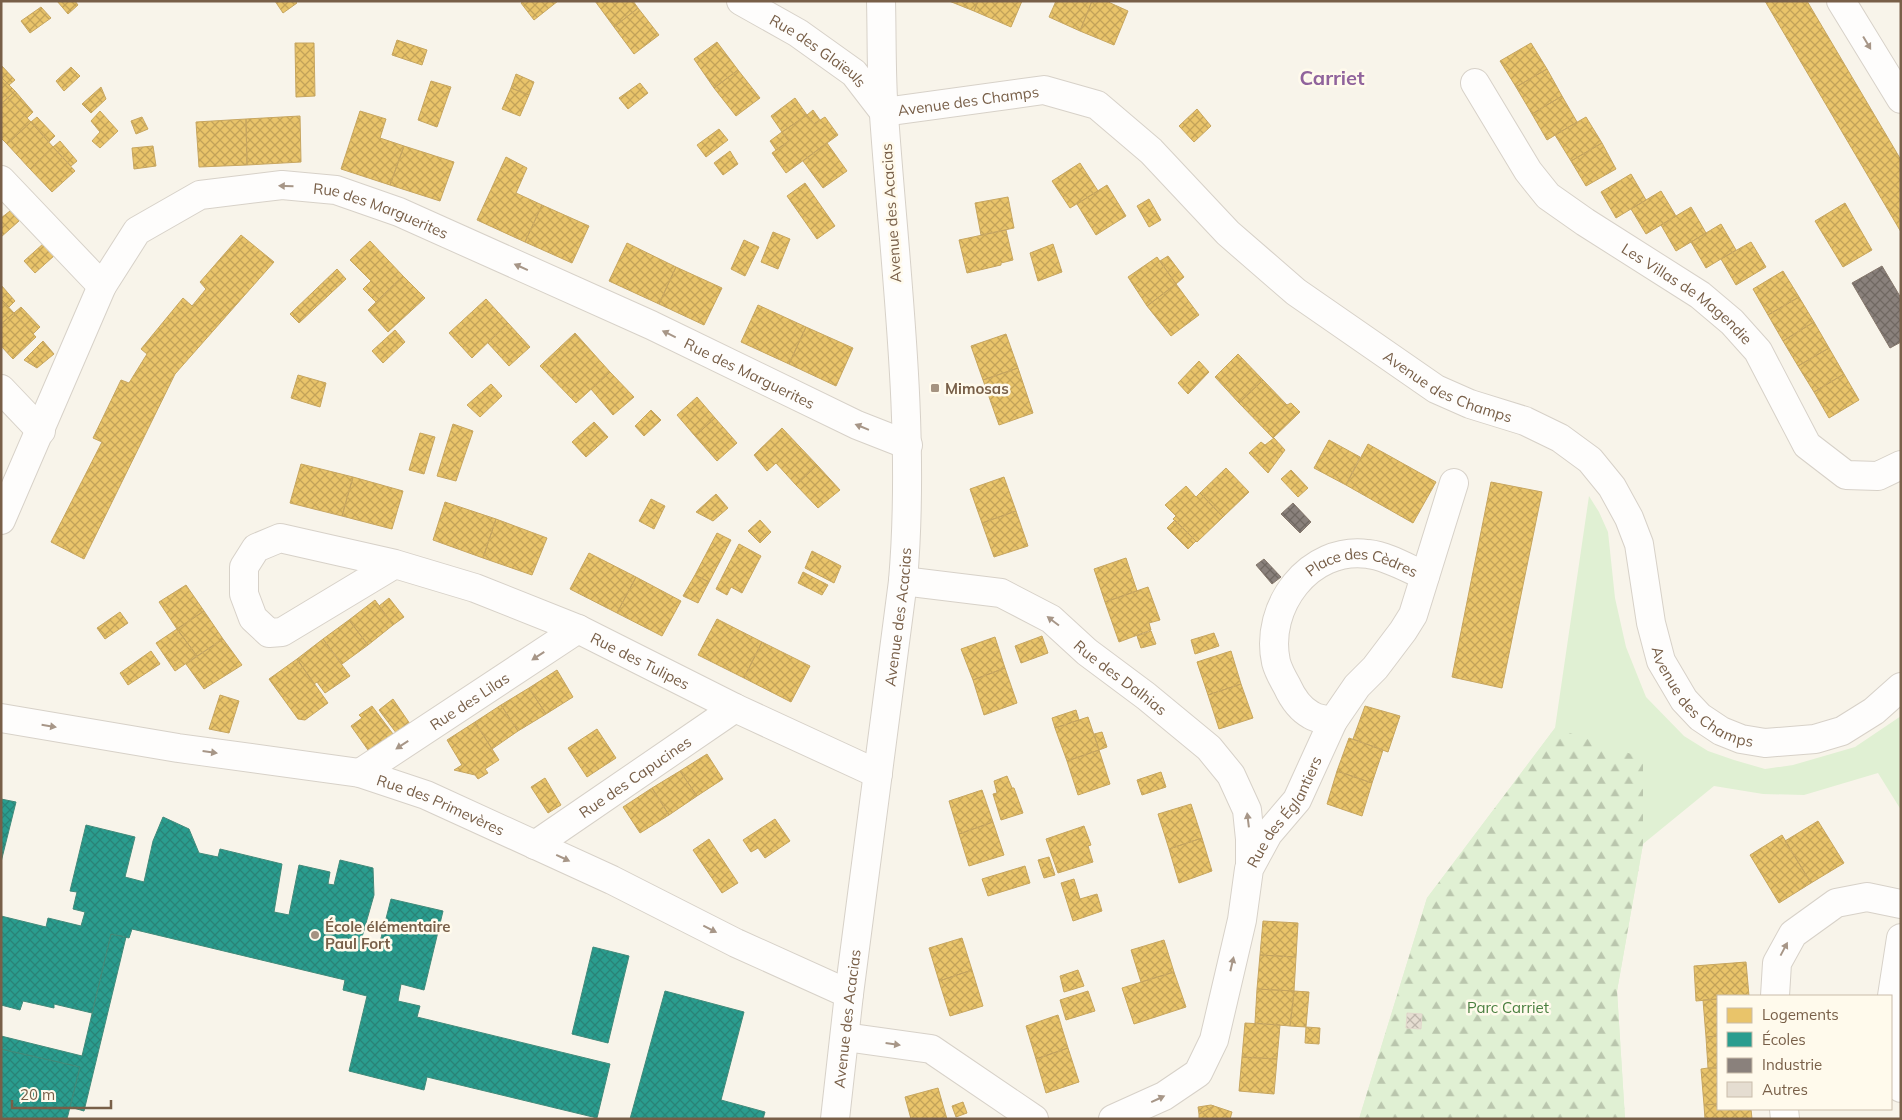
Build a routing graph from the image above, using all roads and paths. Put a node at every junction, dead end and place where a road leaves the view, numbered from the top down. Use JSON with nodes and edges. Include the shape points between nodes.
{"nodes":[{"id":1,"x":742,"y":1,"type":"edge"},
{"id":2,"x":881,"y":1,"type":"edge"},
{"id":3,"x":1842,"y":1,"type":"edge"},
{"id":4,"x":1475,"y":83,"type":"dead end"},
{"id":5,"x":1901,"y":99,"type":"edge"},
{"id":6,"x":884,"y":112,"type":"junction"},
{"id":7,"x":1,"y":180,"type":"edge"},
{"id":8,"x":102,"y":286,"type":"junction"},
{"id":9,"x":1,"y":390,"type":"edge"},
{"id":10,"x":41,"y":431,"type":"junction"},
{"id":11,"x":908,"y":445,"type":"junction"},
{"id":12,"x":1901,"y":465,"type":"edge"},
{"id":13,"x":1454,"y":483,"type":"dead end"},
{"id":14,"x":1,"y":520,"type":"edge"},
{"id":15,"x":396,"y":564,"type":"junction"},
{"id":16,"x":1425,"y":576,"type":"junction"},
{"id":17,"x":903,"y":581,"type":"junction"},
{"id":18,"x":578,"y":629,"type":"junction"},
{"id":19,"x":1901,"y":687,"type":"edge"},
{"id":20,"x":735,"y":708,"type":"junction"},
{"id":21,"x":1,"y":718,"type":"edge"},
{"id":22,"x":1333,"y":722,"type":"junction"},
{"id":23,"x":360,"y":773,"type":"junction"},
{"id":24,"x":878,"y":774,"type":"junction"},
{"id":25,"x":535,"y":845,"type":"junction"},
{"id":26,"x":1250,"y":869,"type":"junction"},
{"id":27,"x":1901,"y":904,"type":"edge"},
{"id":28,"x":1900,"y":950,"type":"edge"},
{"id":29,"x":849,"y":994,"type":"junction"},
{"id":30,"x":1775,"y":995,"type":"edge"},
{"id":31,"x":1892,"y":996,"type":"edge"},
{"id":32,"x":845,"y":1037,"type":"junction"},
{"id":33,"x":1892,"y":1053,"type":"edge"},
{"id":34,"x":1901,"y":1088,"type":"edge"},
{"id":35,"x":835,"y":1119,"type":"edge"},
{"id":36,"x":1034,"y":1119,"type":"edge"},
{"id":37,"x":1113,"y":1119,"type":"edge"}],
"edges":[{"from":1,"to":6,"type":"street","name":"Rue des Glaïeuls","via":[[798,33],[854,73]]},
{"from":2,"to":6,"type":"street","name":"Avenue des Acacias"},
{"from":3,"to":5,"type":"street","one_way":true},
{"from":4,"to":12,"type":"street","name":"Les Villas de Magendie","via":[[1528,171],[1548,196],[1700,295],[1732,322],[1758,351],[1807,445],[1846,475],[1878,476]]},
{"from":6,"to":11,"type":"street","name":"Avenue des Acacias"},
{"from":6,"to":19,"type":"street","name":"Avenue des Champs","via":[[1044,90],[1097,105],[1151,151],[1228,234],[1296,292],[1436,389],[1470,404],[1525,421],[1560,438],[1582,454],[1612,487],[1639,544],[1660,661],[1684,700],[1700,717],[1721,730],[1741,739],[1765,743],[1814,739],[1842,731],[1874,711]]},
{"from":7,"to":8,"type":"street"},
{"from":8,"to":10,"type":"street","name":"Rue des Marguerites"},
{"from":11,"to":8,"type":"street","name":"Rue des Marguerites","one_way":true,"via":[[857,425],[633,317],[399,212],[336,190],[282,185],[200,195],[137,231]]},
{"from":9,"to":10,"type":"street"},
{"from":10,"to":14,"type":"street","name":"Rue des Marguerites"},
{"from":11,"to":17,"type":"street","name":"Avenue des Acacias"},
{"from":13,"to":16,"type":"street","name":"Rue des Églantiers"},
{"from":15,"to":15,"type":"street","name":"Rue des Tulipes","via":[[282,632],[269,633],[253,618],[244,594],[244,567],[256,548],[280,538]]},
{"from":15,"to":18,"type":"street","name":"Rue des Tulipes","via":[[475,588]]},
{"from":16,"to":22,"type":"street","name":"Rue des Églantiers","via":[[1403,631],[1357,686]]},
{"from":16,"to":22,"type":"street","name":"Place des Cèdres","via":[[1368,554],[1346,554],[1318,563],[1293,585],[1276,625],[1276,662],[1293,698],[1311,715]]},
{"from":17,"to":24,"type":"street","name":"Avenue des Acacias"},
{"from":26,"to":17,"type":"street","name":"Rue des Dalhias","one_way":true,"via":[[1247,810],[1231,774],[1209,748],[1087,652],[1051,619],[1001,593]]},
{"from":18,"to":20,"type":"street","name":"Rue des Tulipes"},
{"from":18,"to":23,"type":"street","name":"Rue des Lilas","one_way":true},
{"from":20,"to":24,"type":"street","name":"Rue des Tulipes"},
{"from":20,"to":25,"type":"street","name":"Rue des Capucines"},
{"from":21,"to":23,"type":"street","name":"Rue des Primevères","one_way":true,"via":[[178,748]]},
{"from":22,"to":26,"type":"street","name":"Rue des Églantiers","via":[[1297,800],[1268,834]]},
{"from":23,"to":25,"type":"street","name":"Rue des Primevères","via":[[426,795]]},
{"from":24,"to":29,"type":"street","name":"Avenue des Acacias"},
{"from":25,"to":29,"type":"street","name":"Rue des Primevères","one_way":true},
{"from":37,"to":26,"type":"street","name":"Rue des Églantiers","one_way":true,"via":[[1164,1096],[1198,1073],[1214,1040],[1242,920]]},
{"from":30,"to":27,"type":"street","one_way":true,"via":[[1777,964],[1793,934],[1836,903],[1868,897]]},
{"from":28,"to":31,"type":"street"},
{"from":29,"to":32,"type":"street","name":"Avenue des Acacias"},
{"from":32,"to":35,"type":"street","name":"Avenue des Acacias"},
{"from":32,"to":36,"type":"street","one_way":true,"via":[[931,1050]]},
{"from":33,"to":34,"type":"street"}]}
